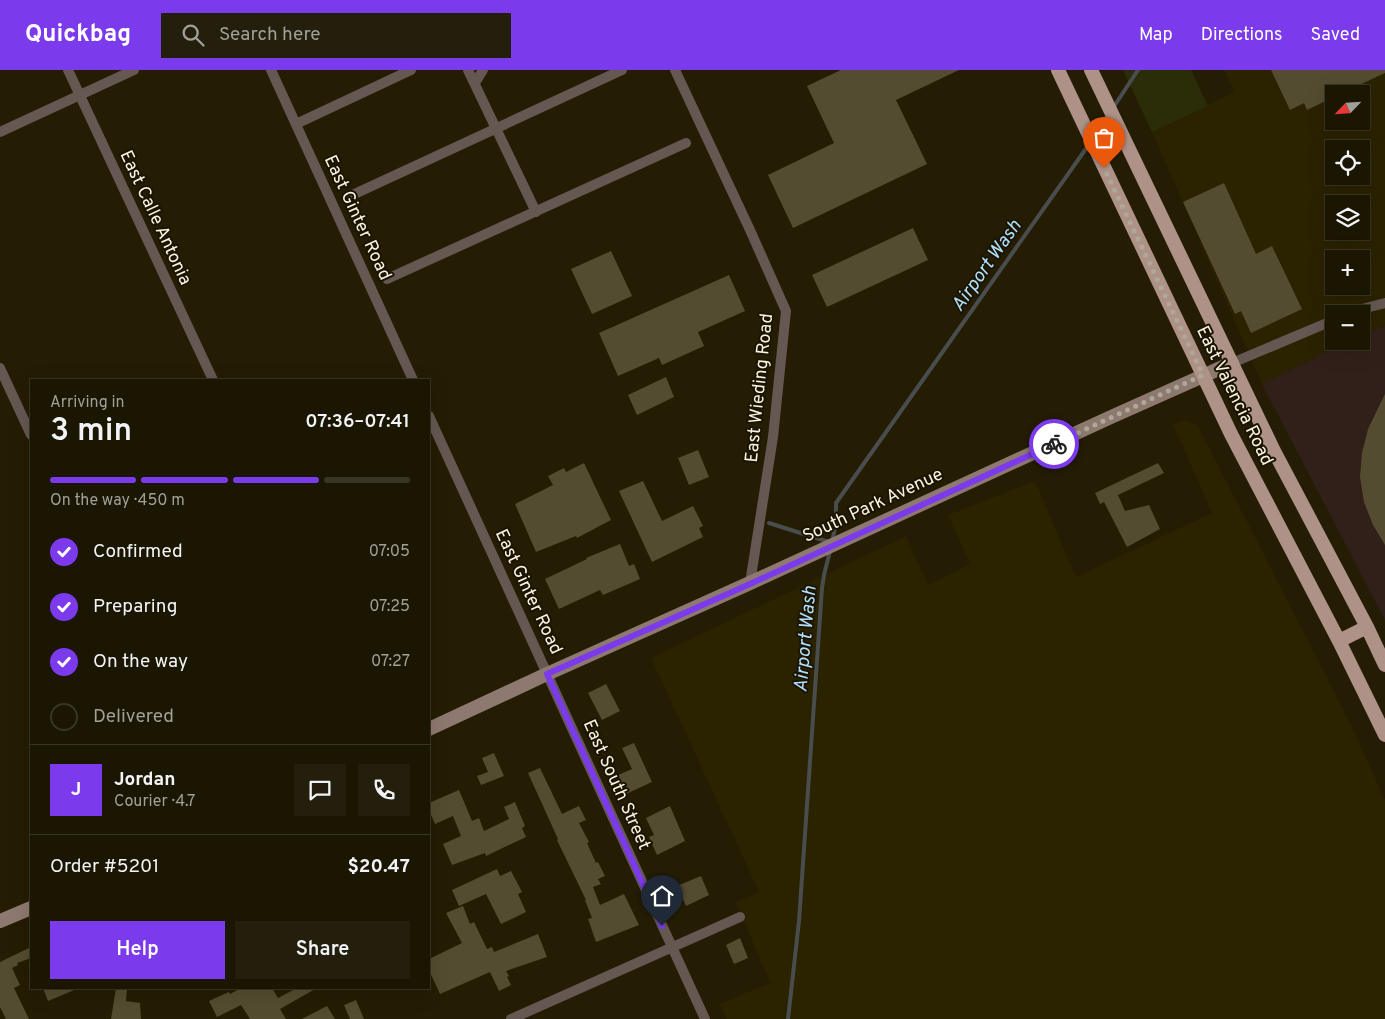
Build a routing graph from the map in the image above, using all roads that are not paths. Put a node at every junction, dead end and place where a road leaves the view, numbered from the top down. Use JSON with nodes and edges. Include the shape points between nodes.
{"nodes":[{"id":1,"x":68,"y":70,"type":"edge"},
{"id":2,"x":134,"y":70,"type":"edge"},
{"id":3,"x":271,"y":70,"type":"edge"},
{"id":4,"x":411,"y":70,"type":"edge"},
{"id":5,"x":468,"y":70,"type":"edge"},
{"id":6,"x":483,"y":70,"type":"edge"},
{"id":7,"x":622,"y":70,"type":"edge"},
{"id":8,"x":675,"y":70,"type":"edge"},
{"id":9,"x":1058,"y":70,"type":"edge"},
{"id":10,"x":1091,"y":70,"type":"edge"},
{"id":11,"x":475,"y":83,"type":"junction"},
{"id":12,"x":80,"y":95,"type":"junction"},
{"id":13,"x":296,"y":124,"type":"junction"},
{"id":14,"x":497,"y":128,"type":"junction"},
{"id":15,"x":0,"y":132,"type":"edge"},
{"id":16,"x":686,"y":143,"type":"dead end"},
{"id":17,"x":348,"y":198,"type":"dead end"},
{"id":18,"x":536,"y":212,"type":"junction"},
{"id":19,"x":388,"y":278,"type":"dead end"},
{"id":20,"x":1385,"y":304,"type":"edge"},
{"id":21,"x":1370,"y":307,"type":"edge"},
{"id":22,"x":1325,"y":324,"type":"edge"},
{"id":23,"x":1232,"y":363,"type":"junction"},
{"id":24,"x":0,"y":368,"type":"edge"},
{"id":25,"x":1203,"y":375,"type":"junction"},
{"id":26,"x":213,"y":379,"type":"edge"},
{"id":27,"x":413,"y":379,"type":"edge"},
{"id":28,"x":430,"y":418,"type":"edge"},
{"id":29,"x":30,"y":433,"type":"edge"},
{"id":30,"x":750,"y":584,"type":"junction"},
{"id":31,"x":1367,"y":627,"type":"junction"},
{"id":32,"x":1339,"y":641,"type":"junction"},
{"id":33,"x":1385,"y":665,"type":"edge"},
{"id":34,"x":547,"y":674,"type":"junction"},
{"id":35,"x":430,"y":730,"type":"edge"},
{"id":36,"x":1385,"y":735,"type":"edge"},
{"id":37,"x":30,"y":908,"type":"edge"},
{"id":38,"x":740,"y":917,"type":"dead end"},
{"id":39,"x":0,"y":922,"type":"edge"},
{"id":40,"x":672,"y":948,"type":"junction"},
{"id":41,"x":511,"y":1019,"type":"edge"},
{"id":42,"x":705,"y":1019,"type":"edge"}],
"edges":[{"from":1,"to":12,"type":"street","name":"East Calle Antonia"},
{"from":2,"to":12,"type":"street"},
{"from":3,"to":13,"type":"street","name":"East Ginter Road"},
{"from":4,"to":13,"type":"street"},
{"from":5,"to":11,"type":"street"},
{"from":6,"to":11,"type":"street"},
{"from":7,"to":14,"type":"street"},
{"from":8,"to":30,"type":"street","name":"East Wieding Road","via":[[786,311],[773,436]]},
{"from":9,"to":25,"type":"main road","name":"East Valencia Road"},
{"from":10,"to":23,"type":"main road","name":"East Valencia Road"},
{"from":11,"to":14,"type":"street"},
{"from":12,"to":15,"type":"street"},
{"from":12,"to":26,"type":"street","name":"East Calle Antonia"},
{"from":13,"to":27,"type":"street","name":"East Ginter Road"},
{"from":14,"to":17,"type":"street"},
{"from":14,"to":18,"type":"street"},
{"from":16,"to":18,"type":"street"},
{"from":18,"to":19,"type":"street"},
{"from":20,"to":21,"type":"street"},
{"from":22,"to":23,"type":"street","name":"South Park Avenue"},
{"from":23,"to":25,"type":"main road","name":"South Park Avenue"},
{"from":23,"to":31,"type":"main road","name":"East Valencia Road","via":[[1274,451]]},
{"from":24,"to":29,"type":"street"},
{"from":25,"to":30,"type":"main road","name":"South Park Avenue"},
{"from":25,"to":32,"type":"main road","name":"East Valencia Road"},
{"from":28,"to":34,"type":"street","name":"East Ginter Road"},
{"from":30,"to":34,"type":"main road","name":"South Park Avenue"},
{"from":31,"to":32,"type":"main road"},
{"from":31,"to":33,"type":"main road","name":"East Valencia Road"},
{"from":32,"to":36,"type":"main road","name":"East Valencia Road"},
{"from":34,"to":35,"type":"main road","name":"South Park Avenue"},
{"from":34,"to":40,"type":"street","name":"East South Street"},
{"from":37,"to":39,"type":"main road"},
{"from":38,"to":40,"type":"street"},
{"from":40,"to":41,"type":"street"},
{"from":40,"to":42,"type":"street","name":"East South Street"}]}
